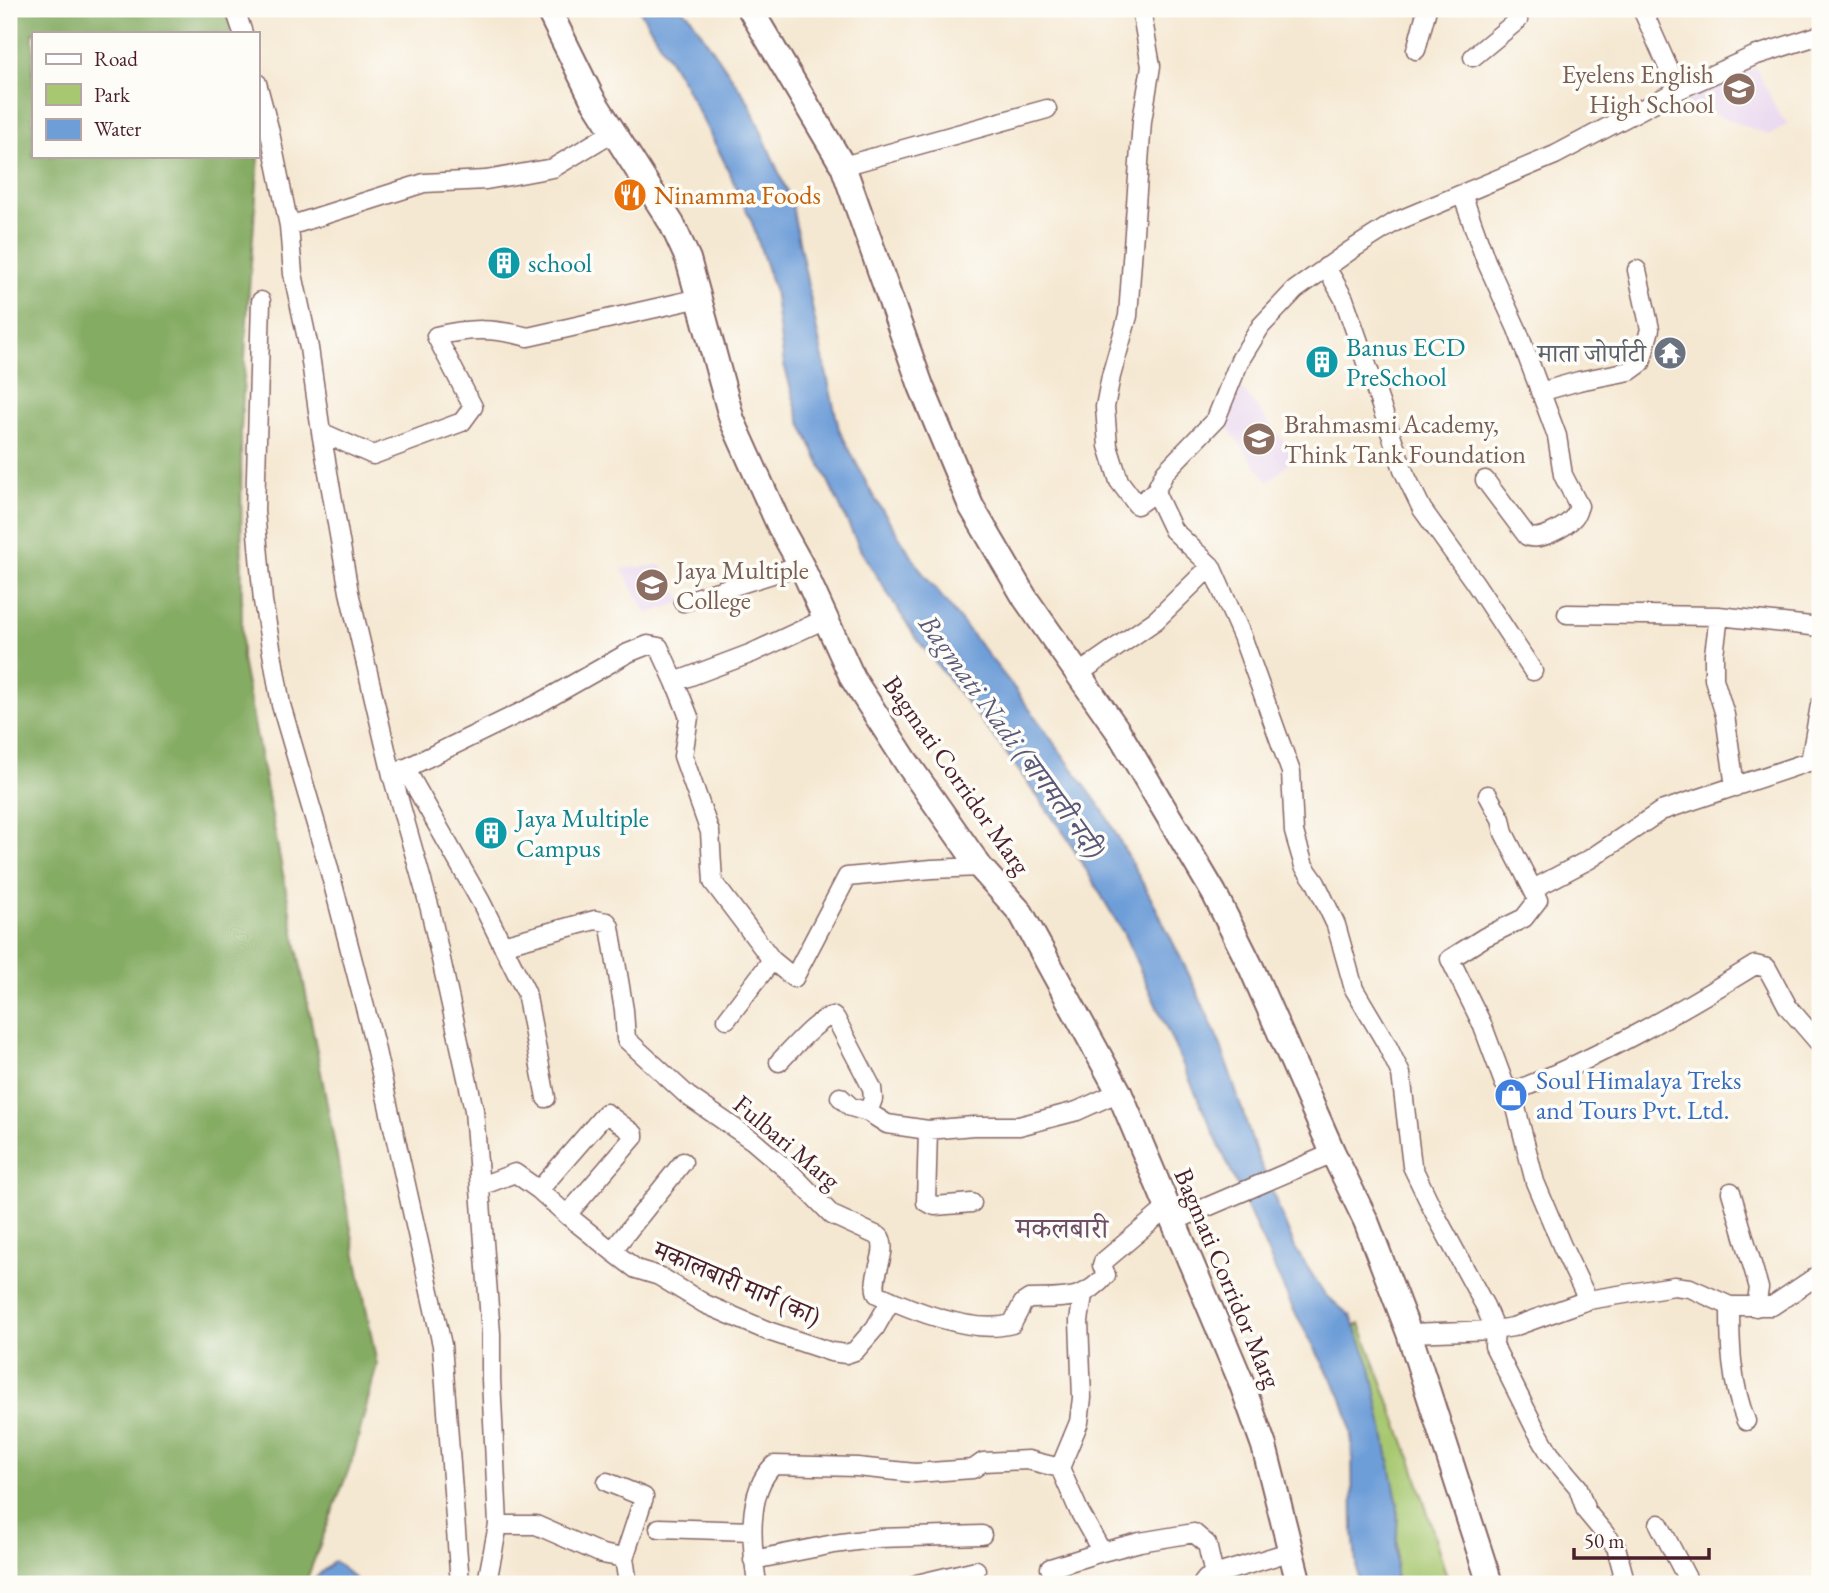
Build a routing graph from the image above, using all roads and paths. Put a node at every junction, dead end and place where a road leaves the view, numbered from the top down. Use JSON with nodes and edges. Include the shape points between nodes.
{"nodes":[{"id":1,"x":235,"y":9,"type":"edge"},
{"id":2,"x":548,"y":9,"type":"edge"},
{"id":3,"x":750,"y":9,"type":"edge"},
{"id":4,"x":1141,"y":9,"type":"edge"},
{"id":5,"x":1427,"y":9,"type":"edge"},
{"id":6,"x":1513,"y":9,"type":"edge"},
{"id":7,"x":1642,"y":9,"type":"edge"},
{"id":8,"x":243,"y":32,"type":"edge"},
{"id":9,"x":1820,"y":35,"type":"edge"},
{"id":10,"x":1416,"y":50,"type":"dead end"},
{"id":11,"x":1473,"y":57,"type":"dead end"},
{"id":12,"x":259,"y":90,"type":"edge"},
{"id":13,"x":1678,"y":90,"type":"junction"},
{"id":14,"x":1047,"y":109,"type":"dead end"},
{"id":15,"x":613,"y":132,"type":"junction"},
{"id":16,"x":843,"y":166,"type":"junction"},
{"id":17,"x":1462,"y":194,"type":"junction"},
{"id":18,"x":289,"y":226,"type":"junction"},
{"id":19,"x":1326,"y":267,"type":"junction"},
{"id":20,"x":1637,"y":270,"type":"dead end"},
{"id":21,"x":699,"y":298,"type":"junction"},
{"id":22,"x":261,"y":302,"type":"dead end"},
{"id":23,"x":1540,"y":392,"type":"junction"},
{"id":24,"x":321,"y":432,"type":"junction"},
{"id":25,"x":1485,"y":480,"type":"dead end"},
{"id":26,"x":1155,"y":492,"type":"junction"},
{"id":27,"x":801,"y":565,"type":"junction"},
{"id":28,"x":1211,"y":566,"type":"junction"},
{"id":29,"x":683,"y":602,"type":"dead end"},
{"id":30,"x":1567,"y":614,"type":"dead end"},
{"id":31,"x":1719,"y":616,"type":"junction"},
{"id":32,"x":825,"y":619,"type":"junction"},
{"id":33,"x":1820,"y":627,"type":"edge"},
{"id":34,"x":1533,"y":671,"type":"dead end"},
{"id":35,"x":1078,"y":674,"type":"junction"},
{"id":36,"x":674,"y":682,"type":"junction"},
{"id":37,"x":1820,"y":705,"type":"edge"},
{"id":38,"x":1815,"y":760,"type":"edge"},
{"id":39,"x":398,"y":771,"type":"junction"},
{"id":40,"x":1735,"y":787,"type":"junction"},
{"id":41,"x":1488,"y":794,"type":"dead end"},
{"id":42,"x":980,"y":867,"type":"junction"},
{"id":43,"x":1533,"y":889,"type":"junction"},
{"id":44,"x":502,"y":945,"type":"junction"},
{"id":45,"x":772,"y":960,"type":"junction"},
{"id":46,"x":727,"y":1019,"type":"dead end"},
{"id":47,"x":1820,"y":1044,"type":"edge"},
{"id":48,"x":779,"y":1062,"type":"dead end"},
{"id":49,"x":1119,"y":1092,"type":"junction"},
{"id":50,"x":1512,"y":1092,"type":"junction"},
{"id":51,"x":840,"y":1097,"type":"dead end"},
{"id":52,"x":546,"y":1098,"type":"dead end"},
{"id":53,"x":868,"y":1112,"type":"junction"},
{"id":54,"x":928,"y":1130,"type":"junction"},
{"id":55,"x":1333,"y":1153,"type":"junction"},
{"id":56,"x":683,"y":1162,"type":"dead end"},
{"id":57,"x":481,"y":1186,"type":"junction"},
{"id":58,"x":539,"y":1191,"type":"junction"},
{"id":59,"x":1731,"y":1192,"type":"dead end"},
{"id":60,"x":972,"y":1203,"type":"dead end"},
{"id":61,"x":567,"y":1215,"type":"junction"},
{"id":62,"x":1170,"y":1215,"type":"junction"},
{"id":63,"x":612,"y":1251,"type":"junction"},
{"id":64,"x":1820,"y":1274,"type":"edge"},
{"id":65,"x":1083,"y":1295,"type":"junction"},
{"id":66,"x":891,"y":1300,"type":"junction"},
{"id":67,"x":1588,"y":1300,"type":"junction"},
{"id":68,"x":1730,"y":1306,"type":"junction"},
{"id":69,"x":1756,"y":1307,"type":"junction"},
{"id":70,"x":1495,"y":1330,"type":"junction"},
{"id":71,"x":1409,"y":1333,"type":"junction"},
{"id":72,"x":1746,"y":1421,"type":"dead end"},
{"id":73,"x":1060,"y":1468,"type":"junction"},
{"id":74,"x":607,"y":1482,"type":"dead end"},
{"id":75,"x":1660,"y":1524,"type":"dead end"},
{"id":76,"x":498,"y":1525,"type":"junction"},
{"id":77,"x":659,"y":1528,"type":"dead end"},
{"id":78,"x":752,"y":1531,"type":"junction"},
{"id":79,"x":982,"y":1535,"type":"dead end"},
{"id":80,"x":1102,"y":1552,"type":"junction"},
{"id":81,"x":1289,"y":1552,"type":"junction"},
{"id":82,"x":624,"y":1559,"type":"junction"},
{"id":83,"x":753,"y":1560,"type":"junction"},
{"id":84,"x":1050,"y":1568,"type":"dead end"},
{"id":85,"x":976,"y":1570,"type":"dead end"},
{"id":86,"x":1208,"y":1580,"type":"edge"},
{"id":87,"x":460,"y":1584,"type":"edge"},
{"id":88,"x":489,"y":1584,"type":"edge"},
{"id":89,"x":628,"y":1584,"type":"edge"},
{"id":90,"x":757,"y":1584,"type":"edge"},
{"id":91,"x":916,"y":1584,"type":"edge"},
{"id":92,"x":1299,"y":1584,"type":"edge"},
{"id":93,"x":1490,"y":1584,"type":"edge"},
{"id":94,"x":1618,"y":1584,"type":"edge"},
{"id":95,"x":1690,"y":1584,"type":"edge"}],
"edges":[{"from":1,"to":8,"type":"street"},
{"from":2,"to":15,"type":"street","name":"Bagmati Corridor Marg"},
{"from":3,"to":16,"type":"street"},
{"from":4,"to":26,"type":"street","via":[[1151,66],[1142,121],[1128,316],[1105,407],[1108,446],[1119,481],[1138,505]]},
{"from":5,"to":10,"type":"street"},
{"from":6,"to":11,"type":"street","via":[[1518,20]]},
{"from":7,"to":13,"type":"street"},
{"from":9,"to":13,"type":"street","via":[[1754,56]]},
{"from":12,"to":18,"type":"street"},
{"from":13,"to":17,"type":"street","via":[[1555,155]]},
{"from":14,"to":16,"type":"street"},
{"from":15,"to":18,"type":"street","via":[[553,168],[486,180],[424,183]]},
{"from":15,"to":21,"type":"street","name":"Bagmati Corridor Marg","via":[[672,224]]},
{"from":16,"to":35,"type":"street","via":[[922,386],[971,506],[1025,598]]},
{"from":17,"to":19,"type":"street","via":[[1395,222]]},
{"from":17,"to":23,"type":"street"},
{"from":18,"to":24,"type":"street"},
{"from":19,"to":26,"type":"street","via":[[1295,290],[1261,326],[1240,360],[1216,419],[1165,472]]},
{"from":19,"to":34,"type":"street","via":[[1344,299],[1404,472],[1422,509]]},
{"from":20,"to":23,"type":"street","via":[[1650,330],[1642,363],[1630,371]]},
{"from":21,"to":24,"type":"street","via":[[528,337],[465,329],[436,336],[473,407],[462,422],[373,455]]},
{"from":21,"to":27,"type":"street","name":"Bagmati Corridor Marg","via":[[732,419]]},
{"from":22,"to":87,"type":"street","via":[[255,511],[263,601],[281,705],[371,1029],[442,1345]]},
{"from":23,"to":25,"type":"street","via":[[1557,436],[1563,475],[1579,506],[1574,517],[1542,538],[1527,537]]},
{"from":24,"to":39,"type":"street","via":[[349,592]]},
{"from":26,"to":28,"type":"street","via":[[1173,530]]},
{"from":27,"to":29,"type":"street"},
{"from":27,"to":32,"type":"street","name":"Bagmati Corridor Marg"},
{"from":28,"to":35,"type":"street","via":[[1156,620]]},
{"from":28,"to":70,"type":"street","via":[[1242,636],[1291,772],[1294,832],[1304,866],[1336,925],[1354,989],[1401,1074],[1412,1166]]},
{"from":30,"to":31,"type":"street"},
{"from":31,"to":33,"type":"street"},
{"from":31,"to":40,"type":"street","via":[[1714,679],[1725,715]]},
{"from":32,"to":36,"type":"street"},
{"from":32,"to":42,"type":"street","name":"Bagmati Corridor Marg","via":[[859,689]]},
{"from":35,"to":55,"type":"street","via":[[1118,731],[1214,893]]},
{"from":36,"to":39,"type":"street","via":[[659,647],[648,645]]},
{"from":36,"to":45,"type":"street","via":[[689,717],[683,756],[709,832],[713,883]]},
{"from":37,"to":38,"type":"street"},
{"from":38,"to":40,"type":"street"},
{"from":39,"to":44,"type":"street","via":[[481,902]]},
{"from":39,"to":57,"type":"street","via":[[474,1110]]},
{"from":40,"to":43,"type":"street","via":[[1661,811],[1590,859]]},
{"from":41,"to":43,"type":"street"},
{"from":42,"to":45,"type":"street","via":[[847,877],[794,978]]},
{"from":42,"to":49,"type":"street","name":"Bagmati Corridor Marg","via":[[1021,913]]},
{"from":43,"to":50,"type":"street","via":[[1538,900],[1524,918],[1450,959]]},
{"from":44,"to":52,"type":"street","via":[[526,992]]},
{"from":44,"to":66,"type":"street","name":"Fulbari Marg","via":[[595,920],[607,922],[626,1039],[688,1096],[793,1175],[832,1215],[880,1237],[883,1244],[874,1286],[877,1294]]},
{"from":45,"to":46,"type":"street"},
{"from":47,"to":50,"type":"street","via":[[1788,1007],[1767,968],[1755,965],[1644,1029]]},
{"from":48,"to":53,"type":"street","via":[[832,1016],[872,1088]]},
{"from":49,"to":54,"type":"street","via":[[1077,1111],[1019,1126]]},
{"from":49,"to":62,"type":"street","name":"Bagmati Corridor Marg"},
{"from":50,"to":67,"type":"street","via":[[1535,1182]]},
{"from":51,"to":53,"type":"street","via":[[851,1107]]},
{"from":53,"to":54,"type":"street","via":[[887,1125]]},
{"from":54,"to":60,"type":"street","via":[[926,1202],[935,1206]]},
{"from":55,"to":62,"type":"street","via":[[1212,1204]]},
{"from":55,"to":71,"type":"street","via":[[1366,1221]]},
{"from":56,"to":63,"type":"street","name":"मकालबारी मार्ग (का)"},
{"from":57,"to":58,"type":"street","via":[[514,1173]]},
{"from":57,"to":76,"type":"street"},
{"from":58,"to":61,"type":"street"},
{"from":58,"to":61,"type":"street","via":[[606,1113],[634,1134]]},
{"from":59,"to":69,"type":"street","via":[[1759,1289]]},
{"from":61,"to":63,"type":"street"},
{"from":62,"to":65,"type":"street","via":[[1103,1262],[1105,1277]]},
{"from":62,"to":81,"type":"street","name":"Bagmati Corridor Marg","via":[[1264,1446]]},
{"from":63,"to":66,"type":"street","name":"मकालबारी मार्ग (का)","via":[[636,1269],[659,1276],[705,1304],[831,1352],[855,1351],[876,1328]]},
{"from":64,"to":69,"type":"street","via":[[1772,1306]]},
{"from":65,"to":66,"type":"street","via":[[1029,1299],[1012,1324],[1003,1326],[933,1317]]},
{"from":65,"to":73,"type":"street","via":[[1079,1422]]},
{"from":67,"to":68,"type":"street","via":[[1674,1286]]},
{"from":67,"to":70,"type":"street"},
{"from":68,"to":69,"type":"street"},
{"from":68,"to":72,"type":"street","via":[[1731,1363]]},
{"from":70,"to":71,"type":"street"},
{"from":70,"to":94,"type":"street","via":[[1494,1346],[1534,1426],[1578,1487],[1586,1511],[1616,1547],[1623,1573]]},
{"from":71,"to":93,"type":"street"},
{"from":73,"to":78,"type":"street","via":[[1028,1460],[983,1462],[973,1469],[915,1474],[774,1465],[756,1499]]},
{"from":73,"to":80,"type":"street"},
{"from":74,"to":82,"type":"street","via":[[644,1497]]},
{"from":75,"to":95,"type":"street"},
{"from":76,"to":82,"type":"street","via":[[536,1525]]},
{"from":76,"to":88,"type":"street"},
{"from":77,"to":78,"type":"street"},
{"from":78,"to":83,"type":"street"},
{"from":79,"to":83,"type":"street","via":[[878,1538]]},
{"from":80,"to":84,"type":"street"},
{"from":80,"to":86,"type":"street","via":[[1194,1533],[1207,1544]]},
{"from":81,"to":86,"type":"street"},
{"from":81,"to":92,"type":"street","name":"Bagmati Corridor Marg"},
{"from":82,"to":89,"type":"street"},
{"from":83,"to":90,"type":"street"},
{"from":85,"to":91,"type":"street"}]}
